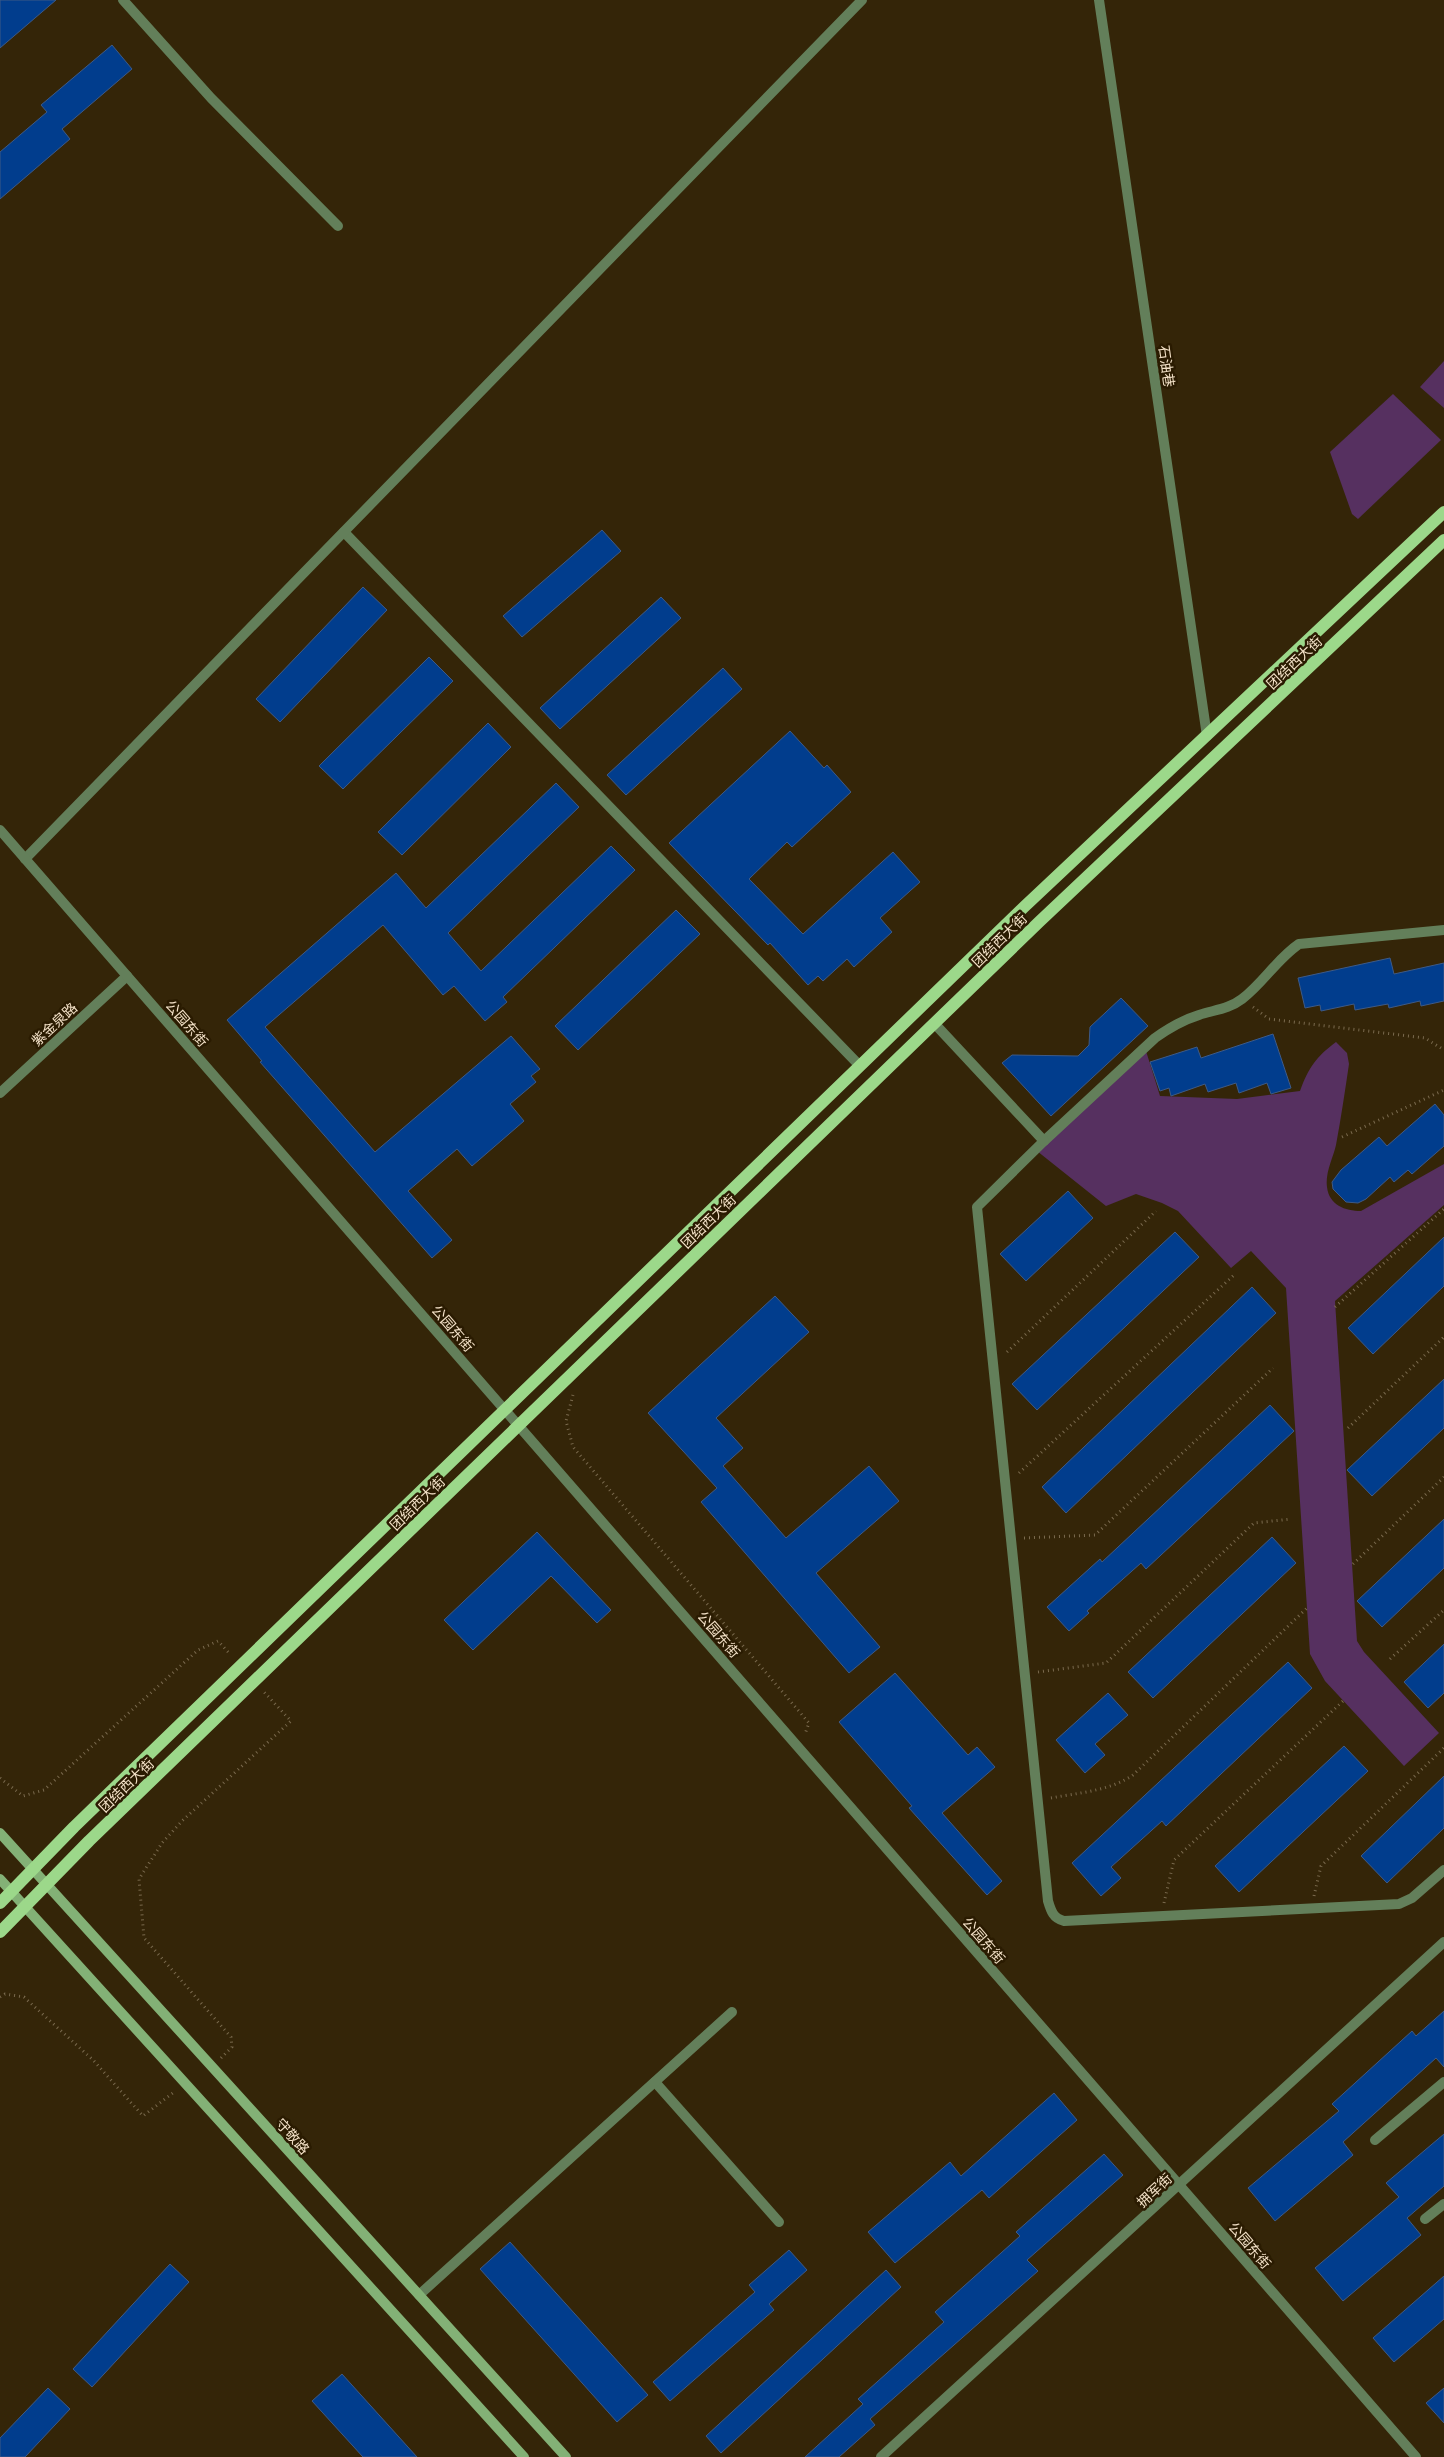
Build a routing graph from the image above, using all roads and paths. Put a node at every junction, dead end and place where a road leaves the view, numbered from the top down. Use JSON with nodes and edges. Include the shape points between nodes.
{"nodes":[{"id":1,"x":124,"y":0,"type":"edge"},
{"id":2,"x":862,"y":0,"type":"edge"},
{"id":3,"x":1099,"y":0,"type":"edge"},
{"id":4,"x":338,"y":226,"type":"dead end"},
{"id":5,"x":1444,"y":512,"type":"edge"},
{"id":6,"x":344,"y":532,"type":"junction"},
{"id":7,"x":1444,"y":540,"type":"edge"},
{"id":8,"x":1207,"y":736,"type":"junction"},
{"id":9,"x":0,"y":830,"type":"edge"},
{"id":10,"x":26,"y":859,"type":"junction"},
{"id":11,"x":1444,"y":930,"type":"edge"},
{"id":12,"x":127,"y":976,"type":"junction"},
{"id":13,"x":1242,"y":999,"type":"junction"},
{"id":14,"x":934,"y":1023,"type":"junction"},
{"id":15,"x":1444,"y":1050,"type":"edge"},
{"id":16,"x":860,"y":1066,"type":"junction"},
{"id":17,"x":1444,"y":1090,"type":"edge"},
{"id":18,"x":0,"y":1093,"type":"edge"},
{"id":19,"x":1342,"y":1137,"type":"dead end"},
{"id":20,"x":1044,"y":1141,"type":"junction"},
{"id":21,"x":1444,"y":1209,"type":"edge"},
{"id":22,"x":1156,"y":1211,"type":"dead end"},
{"id":23,"x":1234,"y":1275,"type":"dead end"},
{"id":24,"x":1335,"y":1307,"type":"dead end"},
{"id":25,"x":1444,"y":1337,"type":"edge"},
{"id":26,"x":993,"y":1364,"type":"junction"},
{"id":27,"x":1273,"y":1368,"type":"dead end"},
{"id":28,"x":573,"y":1394,"type":"dead end"},
{"id":29,"x":505,"y":1410,"type":"junction"},
{"id":30,"x":519,"y":1425,"type":"junction"},
{"id":31,"x":1348,"y":1428,"type":"dead end"},
{"id":32,"x":1444,"y":1477,"type":"edge"},
{"id":33,"x":1006,"y":1486,"type":"junction"},
{"id":34,"x":1291,"y":1519,"type":"dead end"},
{"id":35,"x":1011,"y":1538,"type":"junction"},
{"id":36,"x":1353,"y":1564,"type":"dead end"},
{"id":37,"x":1308,"y":1608,"type":"dead end"},
{"id":38,"x":1444,"y":1610,"type":"edge"},
{"id":39,"x":1390,"y":1659,"type":"dead end"},
{"id":40,"x":240,"y":1666,"type":"junction"},
{"id":41,"x":1025,"y":1674,"type":"junction"},
{"id":42,"x":254,"y":1681,"type":"junction"},
{"id":43,"x":1343,"y":1701,"type":"dead end"},
{"id":44,"x":1444,"y":1748,"type":"edge"},
{"id":45,"x":800,"y":1749,"type":"junction"},
{"id":46,"x":0,"y":1778,"type":"edge"},
{"id":47,"x":1038,"y":1800,"type":"junction"},
{"id":48,"x":0,"y":1833,"type":"edge"},
{"id":49,"x":33,"y":1869,"type":"junction"},
{"id":50,"x":1444,"y":1870,"type":"edge"},
{"id":51,"x":0,"y":1879,"type":"edge"},
{"id":52,"x":46,"y":1884,"type":"junction"},
{"id":53,"x":11,"y":1892,"type":"junction"},
{"id":54,"x":0,"y":1903,"type":"edge"},
{"id":55,"x":25,"y":1907,"type":"junction"},
{"id":56,"x":1310,"y":1908,"type":"junction"},
{"id":57,"x":1161,"y":1916,"type":"junction"},
{"id":58,"x":0,"y":1932,"type":"edge"},
{"id":59,"x":1444,"y":1942,"type":"edge"},
{"id":60,"x":0,"y":1997,"type":"edge"},
{"id":61,"x":732,"y":2012,"type":"dead end"},
{"id":62,"x":212,"y":2067,"type":"junction"},
{"id":63,"x":655,"y":2082,"type":"junction"},
{"id":64,"x":1444,"y":2082,"type":"edge"},
{"id":65,"x":185,"y":2084,"type":"junction"},
{"id":66,"x":1376,"y":2140,"type":"dead end"},
{"id":67,"x":1180,"y":2185,"type":"junction"},
{"id":68,"x":1444,"y":2204,"type":"edge"},
{"id":69,"x":1425,"y":2219,"type":"dead end"},
{"id":70,"x":779,"y":2222,"type":"dead end"},
{"id":71,"x":418,"y":2295,"type":"junction"},
{"id":72,"x":524,"y":2457,"type":"edge"},
{"id":73,"x":566,"y":2457,"type":"edge"},
{"id":74,"x":881,"y":2457,"type":"edge"},
{"id":75,"x":1416,"y":2457,"type":"edge"}],
"edges":[{"from":1,"to":4,"type":"street","via":[[211,98]]},
{"from":2,"to":6,"type":"street"},
{"from":3,"to":8,"type":"street","name":"石油巷"},
{"from":5,"to":8,"type":"main road","name":"团结西大街"},
{"from":6,"to":10,"type":"street"},
{"from":6,"to":16,"type":"street"},
{"from":7,"to":14,"type":"main road","name":"团结西大街"},
{"from":8,"to":16,"type":"main road","name":"团结西大街"},
{"from":9,"to":10,"type":"street","name":"公园东街"},
{"from":10,"to":12,"type":"street","name":"公园东街"},
{"from":11,"to":13,"type":"street","via":[[1305,942],[1289,951]]},
{"from":12,"to":18,"type":"street","name":"紫金泉路"},
{"from":12,"to":29,"type":"street","name":"公园东街"},
{"from":13,"to":15,"type":"path","via":[[1269,1019],[1425,1038]]},
{"from":13,"to":20,"type":"street","via":[[1230,1007],[1173,1026],[1154,1038]]},
{"from":14,"to":20,"type":"street"},
{"from":14,"to":30,"type":"main road","name":"团结西大街"},
{"from":16,"to":29,"type":"main road","name":"团结西大街"},
{"from":17,"to":19,"type":"path"},
{"from":20,"to":26,"type":"street","via":[[977,1207]]},
{"from":21,"to":24,"type":"path"},
{"from":22,"to":26,"type":"path"},
{"from":23,"to":33,"type":"path"},
{"from":25,"to":31,"type":"path"},
{"from":26,"to":33,"type":"street"},
{"from":27,"to":35,"type":"path","via":[[1095,1535]]},
{"from":28,"to":45,"type":"path","via":[[566,1421],[572,1447],[809,1723]]},
{"from":29,"to":30,"type":"street","name":"公园东街"},
{"from":29,"to":40,"type":"main road","name":"团结西大街"},
{"from":30,"to":42,"type":"main road","name":"团结西大街"},
{"from":30,"to":45,"type":"street","name":"公园东街"},
{"from":32,"to":36,"type":"path"},
{"from":33,"to":35,"type":"street"},
{"from":34,"to":41,"type":"path","via":[[1254,1523],[1106,1663]]},
{"from":35,"to":41,"type":"street"},
{"from":37,"to":47,"type":"path","via":[[1124,1782]]},
{"from":38,"to":39,"type":"path"},
{"from":40,"to":46,"type":"path","via":[[218,1641],[198,1650],[44,1790],[23,1796]]},
{"from":40,"to":49,"type":"main road","name":"团结西大街"},
{"from":41,"to":47,"type":"street"},
{"from":42,"to":52,"type":"main road","name":"团结西大街"},
{"from":42,"to":62,"type":"path","via":[[291,1721],[175,1828],[139,1880],[144,1938],[231,2036],[232,2048]]},
{"from":43,"to":57,"type":"path","via":[[1174,1860]]},
{"from":44,"to":56,"type":"path","via":[[1321,1866]]},
{"from":45,"to":67,"type":"street","name":"公园东街"},
{"from":47,"to":57,"type":"street","via":[[1048,1901],[1057,1919]]},
{"from":48,"to":49,"type":"main road","name":"守敬路"},
{"from":49,"to":52,"type":"main road","name":"守敬路"},
{"from":49,"to":53,"type":"main road","name":"团结西大街"},
{"from":50,"to":56,"type":"street","via":[[1412,1898],[1398,1904]]},
{"from":51,"to":53,"type":"main road"},
{"from":52,"to":55,"type":"main road","name":"团结西大街"},
{"from":52,"to":62,"type":"main road","name":"守敬路"},
{"from":53,"to":54,"type":"main road","name":"团结西大街"},
{"from":53,"to":55,"type":"main road"},
{"from":55,"to":58,"type":"main road","name":"团结西大街"},
{"from":55,"to":65,"type":"main road"},
{"from":56,"to":57,"type":"street"},
{"from":59,"to":67,"type":"street","name":"拥军街"},
{"from":60,"to":65,"type":"path","via":[[4,1994],[24,1997],[93,2060],[143,2116]]},
{"from":61,"to":63,"type":"street"},
{"from":62,"to":71,"type":"main road","name":"守敬路"},
{"from":63,"to":70,"type":"street"},
{"from":63,"to":71,"type":"street"},
{"from":64,"to":66,"type":"street"},
{"from":65,"to":72,"type":"main road"},
{"from":67,"to":74,"type":"street","name":"拥军街"},
{"from":67,"to":75,"type":"street","name":"公园东街"},
{"from":68,"to":69,"type":"street"},
{"from":71,"to":73,"type":"main road","name":"守敬路"}]}
